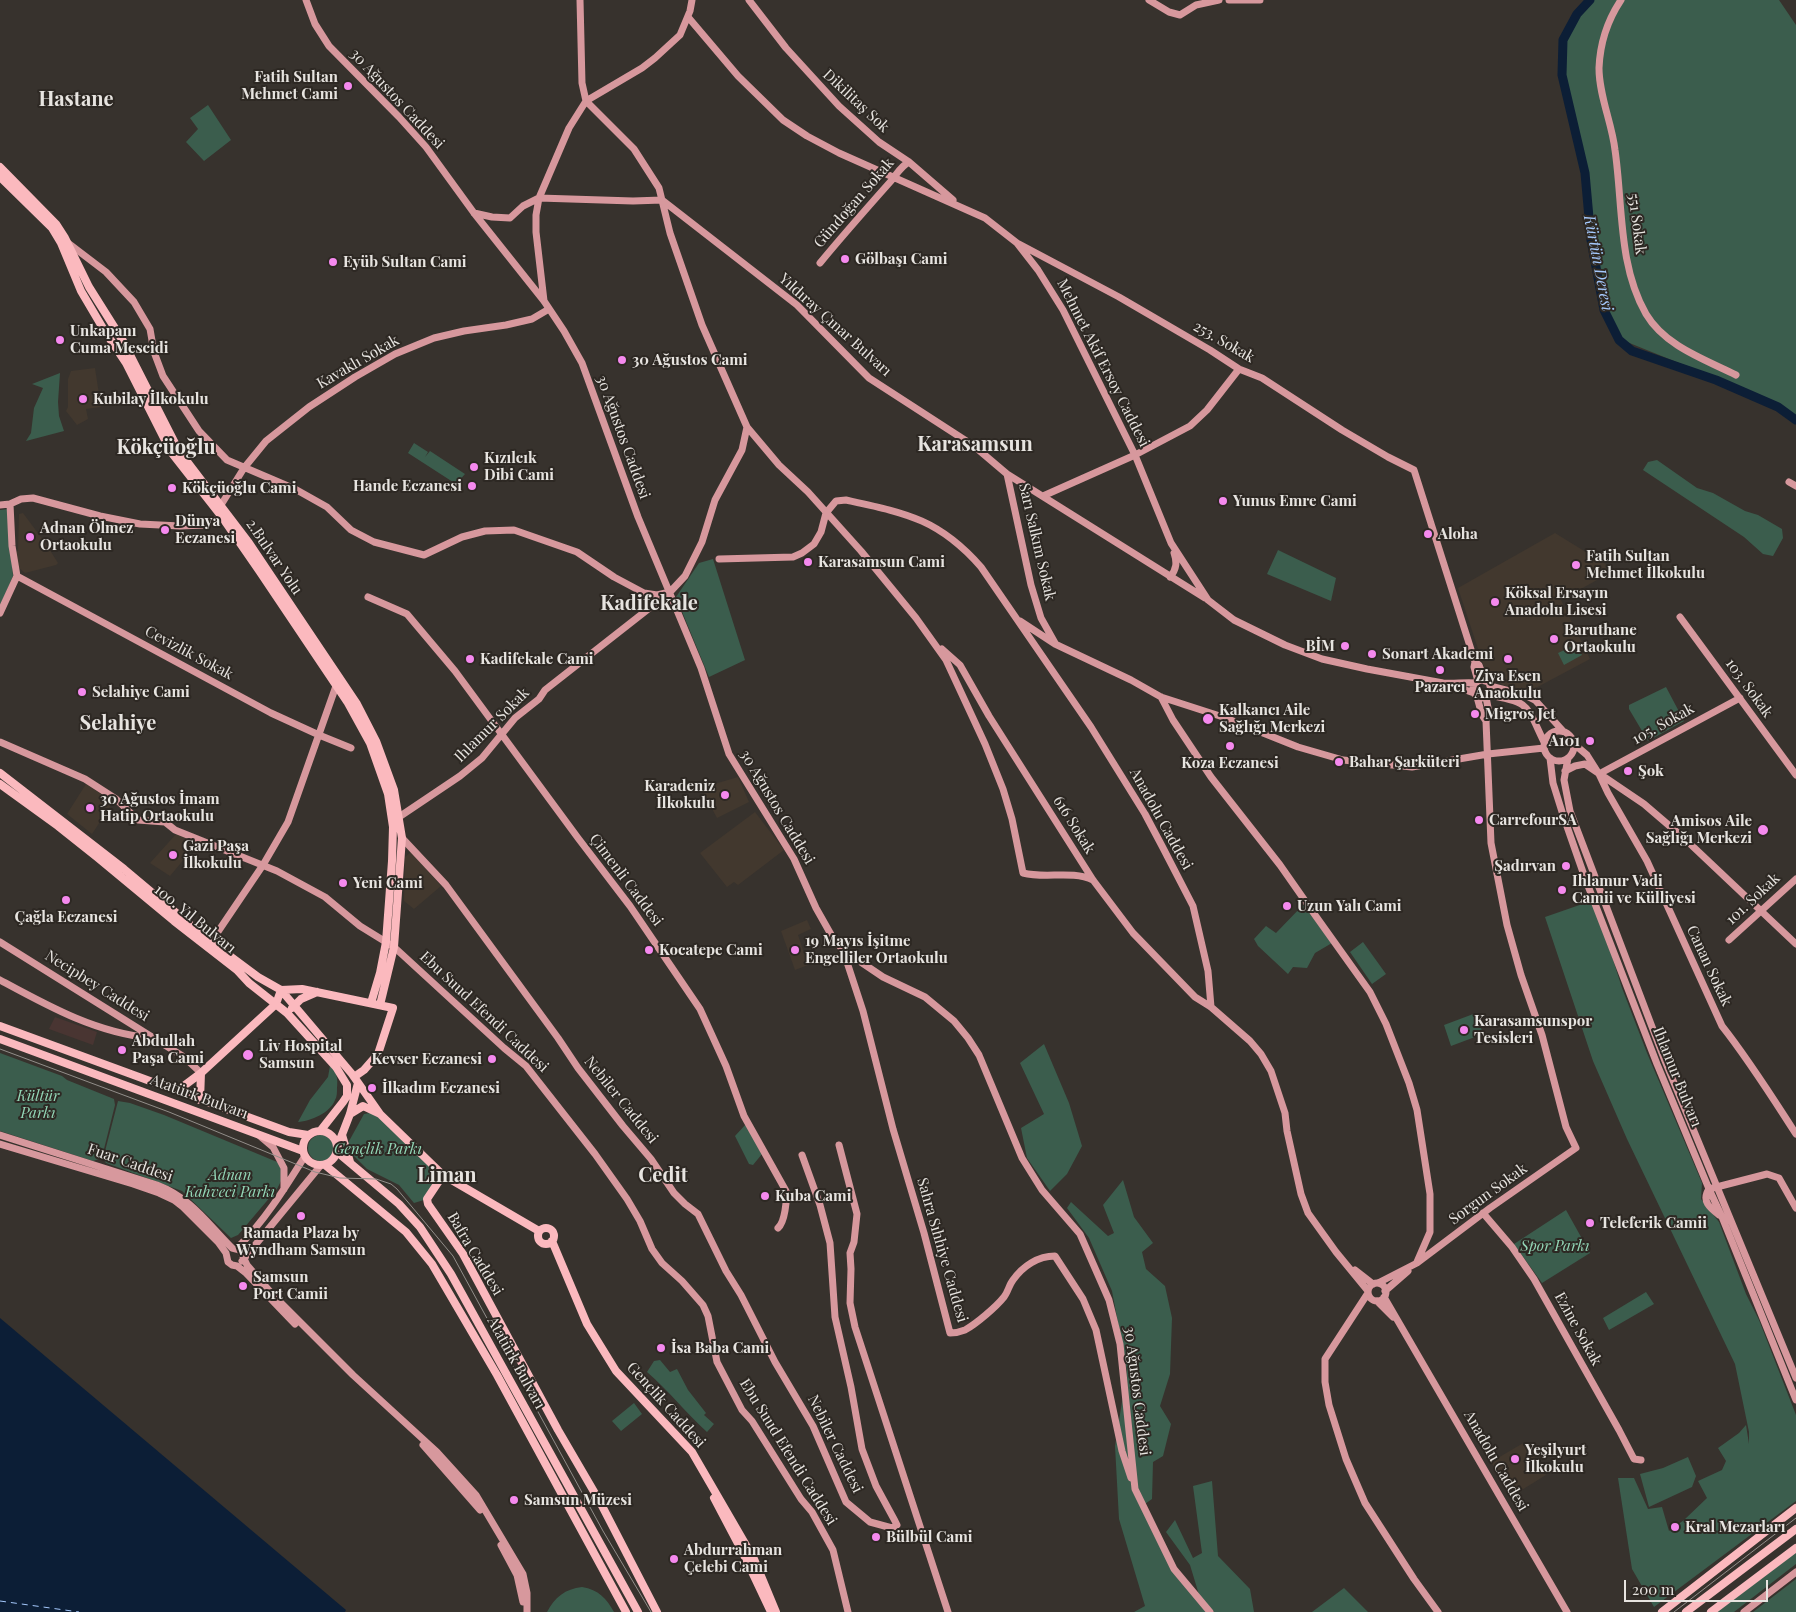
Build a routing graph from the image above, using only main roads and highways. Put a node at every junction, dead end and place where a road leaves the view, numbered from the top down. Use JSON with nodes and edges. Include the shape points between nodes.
{"nodes":[{"id":1,"x":0,"y":167,"type":"edge"},
{"id":2,"x":0,"y":177,"type":"edge"},
{"id":3,"x":114,"y":327,"type":"junction"},
{"id":4,"x":106,"y":333,"type":"junction"},
{"id":5,"x":0,"y":774,"type":"edge"},
{"id":6,"x":0,"y":784,"type":"edge"},
{"id":7,"x":281,"y":990,"type":"junction"},
{"id":8,"x":317,"y":992,"type":"junction"},
{"id":9,"x":371,"y":1003,"type":"junction"},
{"id":10,"x":276,"y":1004,"type":"junction"},
{"id":11,"x":380,"y":1005,"type":"junction"},
{"id":12,"x":294,"y":1006,"type":"junction"},
{"id":13,"x":287,"y":1013,"type":"junction"},
{"id":14,"x":0,"y":1026,"type":"edge"},
{"id":15,"x":0,"y":1039,"type":"edge"},
{"id":16,"x":201,"y":1073,"type":"junction"},
{"id":17,"x":356,"y":1083,"type":"junction"},
{"id":18,"x":177,"y":1091,"type":"junction"},
{"id":19,"x":347,"y":1096,"type":"junction"},
{"id":20,"x":200,"y":1100,"type":"junction"},
{"id":21,"x":350,"y":1114,"type":"junction"},
{"id":22,"x":380,"y":1114,"type":"junction"},
{"id":23,"x":321,"y":1130,"type":"junction"},
{"id":24,"x":308,"y":1135,"type":"junction"},
{"id":25,"x":342,"y":1135,"type":"junction"},
{"id":26,"x":338,"y":1149,"type":"junction"},
{"id":27,"x":304,"y":1153,"type":"junction"},
{"id":28,"x":350,"y":1162,"type":"junction"},
{"id":29,"x":323,"y":1165,"type":"junction"},
{"id":30,"x":443,"y":1175,"type":"junction"},
{"id":31,"x":539,"y":1231,"type":"junction"},
{"id":32,"x":550,"y":1242,"type":"junction"},
{"id":33,"x":1796,"y":1508,"type":"edge"},
{"id":34,"x":1796,"y":1514,"type":"edge"},
{"id":35,"x":1796,"y":1529,"type":"edge"},
{"id":36,"x":1796,"y":1548,"type":"edge"},
{"id":37,"x":626,"y":1612,"type":"edge"},
{"id":38,"x":638,"y":1612,"type":"edge"},
{"id":39,"x":657,"y":1612,"type":"edge"},
{"id":40,"x":771,"y":1612,"type":"edge"},
{"id":41,"x":776,"y":1612,"type":"edge"},
{"id":42,"x":1662,"y":1612,"type":"edge"},
{"id":43,"x":1670,"y":1612,"type":"edge"},
{"id":44,"x":1686,"y":1612,"type":"edge"},
{"id":45,"x":1711,"y":1612,"type":"edge"}],
"edges":[{"from":1,"to":3,"type":"main road","name":"2.Bulvar Yolu","via":[[56,224],[88,287]]},
{"from":2,"to":4,"type":"main road","name":"2.Bulvar Yolu","via":[[52,228]]},
{"from":3,"to":4,"type":"main road"},
{"from":3,"to":11,"type":"main road","name":"2.Bulvar Yolu","via":[[144,378],[179,451],[221,505],[357,704],[376,741],[394,790],[402,838],[394,947]]},
{"from":4,"to":9,"type":"main road","name":"2.Bulvar Yolu","via":[[133,375],[171,452],[222,517],[336,686],[370,743],[388,794],[393,827],[386,942]]},
{"from":5,"to":7,"type":"main road","name":"100. Yıl Bulvarı","via":[[124,869],[211,942]]},
{"from":6,"to":10,"type":"main road","name":"100. Yıl Bulvarı","via":[[97,857]]},
{"from":7,"to":8,"type":"main road"},
{"from":7,"to":10,"type":"main road"},
{"from":7,"to":12,"type":"main road","name":"100. Yıl Bulvarı"},
{"from":8,"to":9,"type":"main road"},
{"from":8,"to":12,"type":"main road"},
{"from":9,"to":11,"type":"main road"},
{"from":10,"to":13,"type":"main road","name":"100. Yıl Bulvarı"},
{"from":10,"to":16,"type":"main road"},
{"from":11,"to":17,"type":"main road","via":[[393,1008],[378,1054]]},
{"from":12,"to":13,"type":"main road"},
{"from":12,"to":17,"type":"main road","name":"100. Yıl Bulvarı"},
{"from":13,"to":19,"type":"main road","name":"100. Yıl Bulvarı","via":[[336,1067],[347,1085]]},
{"from":14,"to":18,"type":"main road","name":"Atatürk Bulvarı"},
{"from":15,"to":27,"type":"main road","name":"Atatürk Bulvarı","via":[[256,1132]]},
{"from":16,"to":18,"type":"main road"},
{"from":16,"to":20,"type":"main road"},
{"from":17,"to":19,"type":"main road"},
{"from":17,"to":21,"type":"main road"},
{"from":17,"to":22,"type":"main road","name":"100. Yıl Bulvarı"},
{"from":18,"to":20,"type":"main road","name":"Atatürk Bulvarı"},
{"from":19,"to":23,"type":"main road"},
{"from":20,"to":24,"type":"main road","name":"Atatürk Bulvarı","via":[[289,1132]]},
{"from":21,"to":22,"type":"main road","via":[[363,1106]]},
{"from":21,"to":25,"type":"main road"},
{"from":22,"to":30,"type":"main road"},
{"from":23,"to":24,"type":"main road"},
{"from":23,"to":26,"type":"main road","via":[[332,1134]]},
{"from":24,"to":27,"type":"main road"},
{"from":25,"to":26,"type":"main road"},
{"from":25,"to":28,"type":"main road"},
{"from":26,"to":28,"type":"main road","name":"Atatürk Bulvarı"},
{"from":26,"to":29,"type":"main road","via":[[334,1159]]},
{"from":27,"to":29,"type":"main road","via":[[310,1162]]},
{"from":28,"to":38,"type":"main road","name":"Atatürk Bulvarı","via":[[410,1215],[451,1274]]},
{"from":29,"to":37,"type":"main road","name":"Atatürk Bulvarı","via":[[406,1232],[432,1264],[498,1375]]},
{"from":30,"to":31,"type":"main road"},
{"from":30,"to":39,"type":"main road","name":"Bafra Caddesi","via":[[427,1199],[428,1204],[462,1254],[600,1502]]},
{"from":31,"to":32,"type":"main road","via":[[538,1239],[542,1243]]},
{"from":31,"to":32,"type":"main road","via":[[546,1227],[551,1229],[554,1234]]},
{"from":32,"to":40,"type":"main road","name":"Gençlik Caddesi","via":[[580,1319],[613,1373],[692,1458]]},
{"from":32,"to":41,"type":"main road","name":"Gençlik Caddesi","via":[[587,1324],[616,1371],[692,1452],[754,1559]]},
{"from":33,"to":42,"type":"main road"},
{"from":34,"to":43,"type":"main road"},
{"from":35,"to":44,"type":"main road"},
{"from":36,"to":45,"type":"main road"}]}
